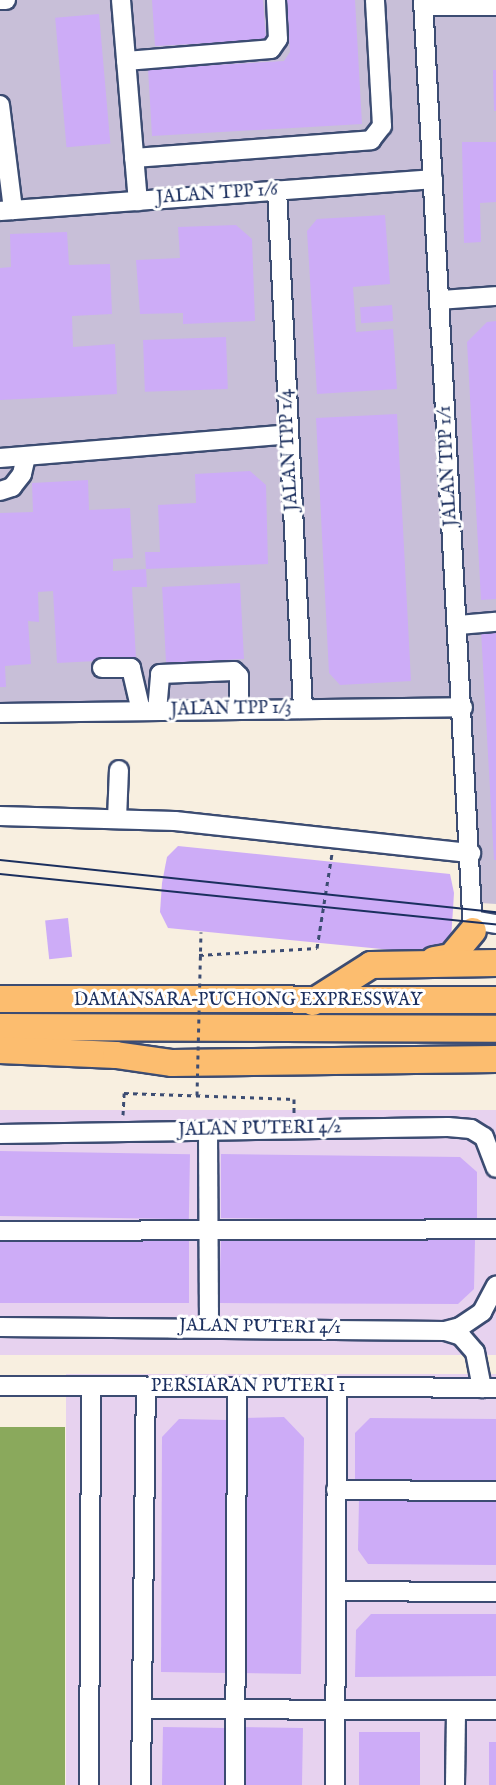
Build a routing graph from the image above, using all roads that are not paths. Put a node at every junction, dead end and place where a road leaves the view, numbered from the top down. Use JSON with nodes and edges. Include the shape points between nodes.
{"nodes":[{"id":1,"x":0,"y":0,"type":"edge"},
{"id":2,"x":6,"y":0,"type":"edge"},
{"id":3,"x":121,"y":0,"type":"edge"},
{"id":4,"x":276,"y":0,"type":"edge"},
{"id":5,"x":375,"y":0,"type":"edge"},
{"id":6,"x":423,"y":3,"type":"edge"},
{"id":7,"x":496,"y":6,"type":"edge"},
{"id":8,"x":126,"y":61,"type":"junction"},
{"id":9,"x":0,"y":105,"type":"edge"},
{"id":10,"x":134,"y":158,"type":"junction"},
{"id":11,"x":434,"y":179,"type":"junction"},
{"id":12,"x":277,"y":190,"type":"junction"},
{"id":13,"x":138,"y":201,"type":"junction"},
{"id":14,"x":7,"y":210,"type":"edge"},
{"id":15,"x":496,"y":296,"type":"edge"},
{"id":16,"x":440,"y":300,"type":"junction"},
{"id":17,"x":289,"y":434,"type":"junction"},
{"id":18,"x":26,"y":456,"type":"junction"},
{"id":19,"x":0,"y":458,"type":"edge"},
{"id":20,"x":0,"y":491,"type":"edge"},
{"id":21,"x":496,"y":622,"type":"edge"},
{"id":22,"x":459,"y":625,"type":"junction"},
{"id":23,"x":102,"y":668,"type":"dead end"},
{"id":24,"x":463,"y":707,"type":"junction"},
{"id":25,"x":303,"y":709,"type":"junction"},
{"id":26,"x":239,"y":710,"type":"junction"},
{"id":27,"x":149,"y":711,"type":"junction"},
{"id":28,"x":0,"y":713,"type":"edge"},
{"id":29,"x":119,"y":770,"type":"dead end"},
{"id":30,"x":0,"y":816,"type":"edge"},
{"id":31,"x":117,"y":819,"type":"junction"},
{"id":32,"x":471,"y":853,"type":"junction"},
{"id":33,"x":481,"y":925,"type":"edge"},
{"id":34,"x":496,"y":961,"type":"edge"},
{"id":35,"x":421,"y":962,"type":"junction"},
{"id":36,"x":0,"y":999,"type":"edge"},
{"id":37,"x":496,"y":1000,"type":"edge"},
{"id":38,"x":312,"y":1002,"type":"junction"},
{"id":39,"x":0,"y":1027,"type":"edge"},
{"id":40,"x":379,"y":1029,"type":"junction"},
{"id":41,"x":496,"y":1029,"type":"edge"},
{"id":42,"x":0,"y":1050,"type":"edge"},
{"id":43,"x":116,"y":1055,"type":"junction"},
{"id":44,"x":496,"y":1059,"type":"edge"},
{"id":45,"x":208,"y":1131,"type":"junction"},
{"id":46,"x":0,"y":1134,"type":"edge"},
{"id":47,"x":490,"y":1137,"type":"edge"},
{"id":48,"x":496,"y":1168,"type":"edge"},
{"id":49,"x":496,"y":1229,"type":"edge"},
{"id":50,"x":209,"y":1230,"type":"junction"},
{"id":51,"x":0,"y":1231,"type":"edge"},
{"id":52,"x":496,"y":1287,"type":"edge"},
{"id":53,"x":0,"y":1326,"type":"edge"},
{"id":54,"x":209,"y":1327,"type":"junction"},
{"id":55,"x":445,"y":1331,"type":"junction"},
{"id":56,"x":0,"y":1386,"type":"edge"},
{"id":57,"x":91,"y":1387,"type":"junction"},
{"id":58,"x":146,"y":1387,"type":"junction"},
{"id":59,"x":237,"y":1387,"type":"junction"},
{"id":60,"x":337,"y":1388,"type":"junction"},
{"id":61,"x":489,"y":1388,"type":"edge"},
{"id":62,"x":336,"y":1490,"type":"junction"},
{"id":63,"x":496,"y":1491,"type":"edge"},
{"id":64,"x":336,"y":1591,"type":"junction"},
{"id":65,"x":496,"y":1592,"type":"edge"},
{"id":66,"x":142,"y":1709,"type":"junction"},
{"id":67,"x":235,"y":1710,"type":"junction"},
{"id":68,"x":456,"y":1710,"type":"junction"},
{"id":69,"x":496,"y":1710,"type":"edge"},
{"id":70,"x":335,"y":1711,"type":"junction"},
{"id":71,"x":88,"y":1785,"type":"edge"},
{"id":72,"x":141,"y":1785,"type":"edge"},
{"id":73,"x":235,"y":1785,"type":"edge"},
{"id":74,"x":335,"y":1785,"type":"edge"},
{"id":75,"x":455,"y":1785,"type":"edge"}],
"edges":[{"from":1,"to":2,"type":"street"},
{"from":3,"to":8,"type":"street"},
{"from":4,"to":8,"type":"street","via":[[278,39],[271,49]]},
{"from":5,"to":10,"type":"street","via":[[382,126],[371,140]]},
{"from":6,"to":7,"type":"street"},
{"from":6,"to":11,"type":"street","name":"JALAN TPP 1/1"},
{"from":8,"to":10,"type":"street"},
{"from":9,"to":14,"type":"street"},
{"from":10,"to":13,"type":"street"},
{"from":11,"to":12,"type":"street","name":"JALAN TPP 1/6"},
{"from":11,"to":16,"type":"street","name":"JALAN TPP 1/1"},
{"from":12,"to":13,"type":"street","name":"JALAN TPP 1/6"},
{"from":12,"to":17,"type":"street","name":"JALAN TPP 1/4"},
{"from":13,"to":14,"type":"street","name":"JALAN TPP 1/6"},
{"from":15,"to":16,"type":"street"},
{"from":16,"to":22,"type":"street","name":"JALAN TPP 1/1"},
{"from":17,"to":18,"type":"street"},
{"from":17,"to":25,"type":"street","name":"JALAN TPP 1/4"},
{"from":18,"to":19,"type":"street"},
{"from":18,"to":20,"type":"street","via":[[22,474],[12,487]]},
{"from":21,"to":22,"type":"street"},
{"from":22,"to":24,"type":"street","name":"JALAN TPP 1/1"},
{"from":23,"to":27,"type":"street","via":[[130,668]]},
{"from":24,"to":25,"type":"street","name":"JALAN TPP 1/3"},
{"from":24,"to":32,"type":"street","name":"JALAN TPP 1/1"},
{"from":25,"to":26,"type":"street","name":"JALAN TPP 1/3"},
{"from":26,"to":27,"type":"street","name":"JALAN TPP 1/3"},
{"from":26,"to":27,"type":"street","via":[[238,676],[234,671],[160,674]]},
{"from":27,"to":28,"type":"street","name":"JALAN TPP 1/3"},
{"from":29,"to":31,"type":"street"},
{"from":30,"to":31,"type":"street"},
{"from":31,"to":32,"type":"street","via":[[175,821]]},
{"from":32,"to":33,"type":"street","name":"JALAN TPP 1/1"},
{"from":33,"to":34,"type":"highway","via":[[486,954]]},
{"from":33,"to":35,"type":"highway","via":[[451,957]]},
{"from":34,"to":35,"type":"highway"},
{"from":35,"to":38,"type":"highway","via":[[371,965]]},
{"from":36,"to":38,"type":"highway","name":"DAMANSARA–PUCHONG EXPRESSWAY"},
{"from":37,"to":38,"type":"highway","name":"DAMANSARA–PUCHONG EXPRESSWAY"},
{"from":39,"to":40,"type":"highway","name":"DAMANSARA–PUCHONG EXPRESSWAY"},
{"from":40,"to":41,"type":"highway","name":"DAMANSARA–PUCHONG EXPRESSWAY"},
{"from":40,"to":43,"type":"highway","via":[[350,1043],[173,1047]]},
{"from":42,"to":43,"type":"highway"},
{"from":43,"to":44,"type":"highway","via":[[172,1063]]},
{"from":45,"to":46,"type":"street","name":"JALAN PUTERI 4/2"},
{"from":45,"to":47,"type":"street","name":"JALAN PUTERI 4/2","via":[[448,1127],[471,1129]]},
{"from":45,"to":50,"type":"street"},
{"from":47,"to":48,"type":"street","name":"JALAN PUTERI 4/2"},
{"from":49,"to":50,"type":"street"},
{"from":50,"to":51,"type":"street"},
{"from":50,"to":54,"type":"street"},
{"from":52,"to":55,"type":"street","via":[[482,1312],[460,1327]]},
{"from":53,"to":54,"type":"street","name":"JALAN PUTERI 4/1"},
{"from":54,"to":55,"type":"street","name":"JALAN PUTERI 4/1"},
{"from":55,"to":61,"type":"street","via":[[461,1336],[475,1352]]},
{"from":56,"to":57,"type":"street","name":"PERSIARAN PUTERI 1"},
{"from":57,"to":58,"type":"street","name":"PERSIARAN PUTERI 1"},
{"from":57,"to":71,"type":"street"},
{"from":58,"to":59,"type":"street","name":"PERSIARAN PUTERI 1"},
{"from":58,"to":66,"type":"street"},
{"from":59,"to":60,"type":"street","name":"PERSIARAN PUTERI 1"},
{"from":59,"to":67,"type":"street"},
{"from":60,"to":61,"type":"street","name":"PERSIARAN PUTERI 1"},
{"from":60,"to":62,"type":"street"},
{"from":62,"to":63,"type":"street"},
{"from":62,"to":64,"type":"street"},
{"from":64,"to":65,"type":"street"},
{"from":64,"to":70,"type":"street"},
{"from":66,"to":67,"type":"street"},
{"from":66,"to":72,"type":"street"},
{"from":67,"to":70,"type":"street"},
{"from":67,"to":73,"type":"street"},
{"from":68,"to":69,"type":"street"},
{"from":68,"to":70,"type":"street"},
{"from":68,"to":75,"type":"street"},
{"from":70,"to":74,"type":"street"}]}
